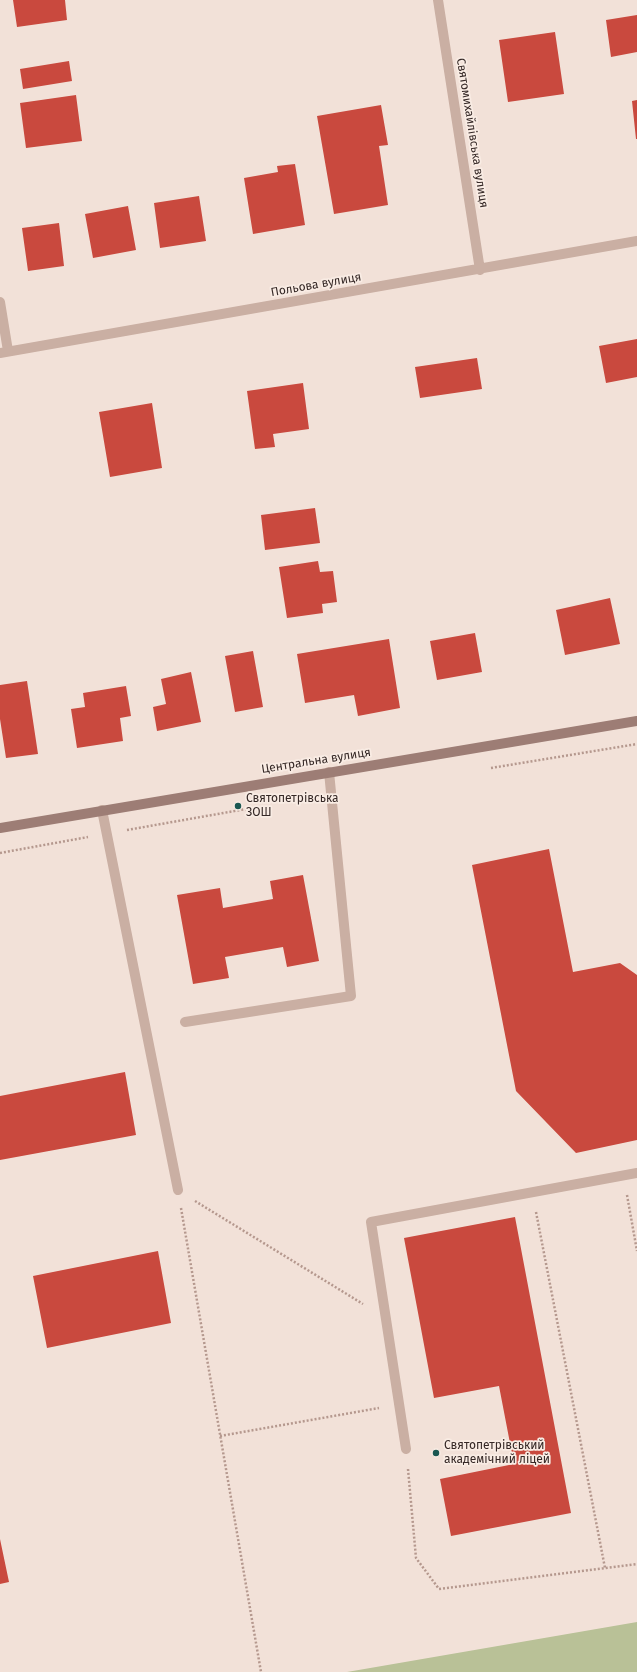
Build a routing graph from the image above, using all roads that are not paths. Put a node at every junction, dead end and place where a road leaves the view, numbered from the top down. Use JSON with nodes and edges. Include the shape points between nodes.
{"nodes":[{"id":1,"x":438,"y":0,"type":"edge"},
{"id":2,"x":637,"y":241,"type":"edge"},
{"id":3,"x":480,"y":270,"type":"junction"},
{"id":4,"x":0,"y":302,"type":"edge"},
{"id":5,"x":4,"y":352,"type":"edge"},
{"id":6,"x":637,"y":721,"type":"edge"},
{"id":7,"x":329,"y":772,"type":"junction"},
{"id":8,"x":102,"y":810,"type":"junction"},
{"id":9,"x":0,"y":828,"type":"edge"},
{"id":10,"x":185,"y":1022,"type":"dead end"},
{"id":11,"x":637,"y":1173,"type":"edge"},
{"id":12,"x":178,"y":1190,"type":"road end"},
{"id":13,"x":406,"y":1449,"type":"road end"}],
"edges":[{"from":1,"to":3,"type":"street","name":"Святомихайлівська вулиця"},
{"from":2,"to":3,"type":"street","name":"Польова вулиця"},
{"from":3,"to":5,"type":"street","name":"Польова вулиця"},
{"from":4,"to":5,"type":"street"},
{"from":6,"to":7,"type":"main road","name":"Центральна вулиця"},
{"from":7,"to":8,"type":"main road","name":"Центральна вулиця"},
{"from":7,"to":10,"type":"street","via":[[351,996]]},
{"from":8,"to":9,"type":"main road","name":"Центральна вулиця"},
{"from":8,"to":12,"type":"street"},
{"from":11,"to":13,"type":"street","via":[[371,1222]]}]}
